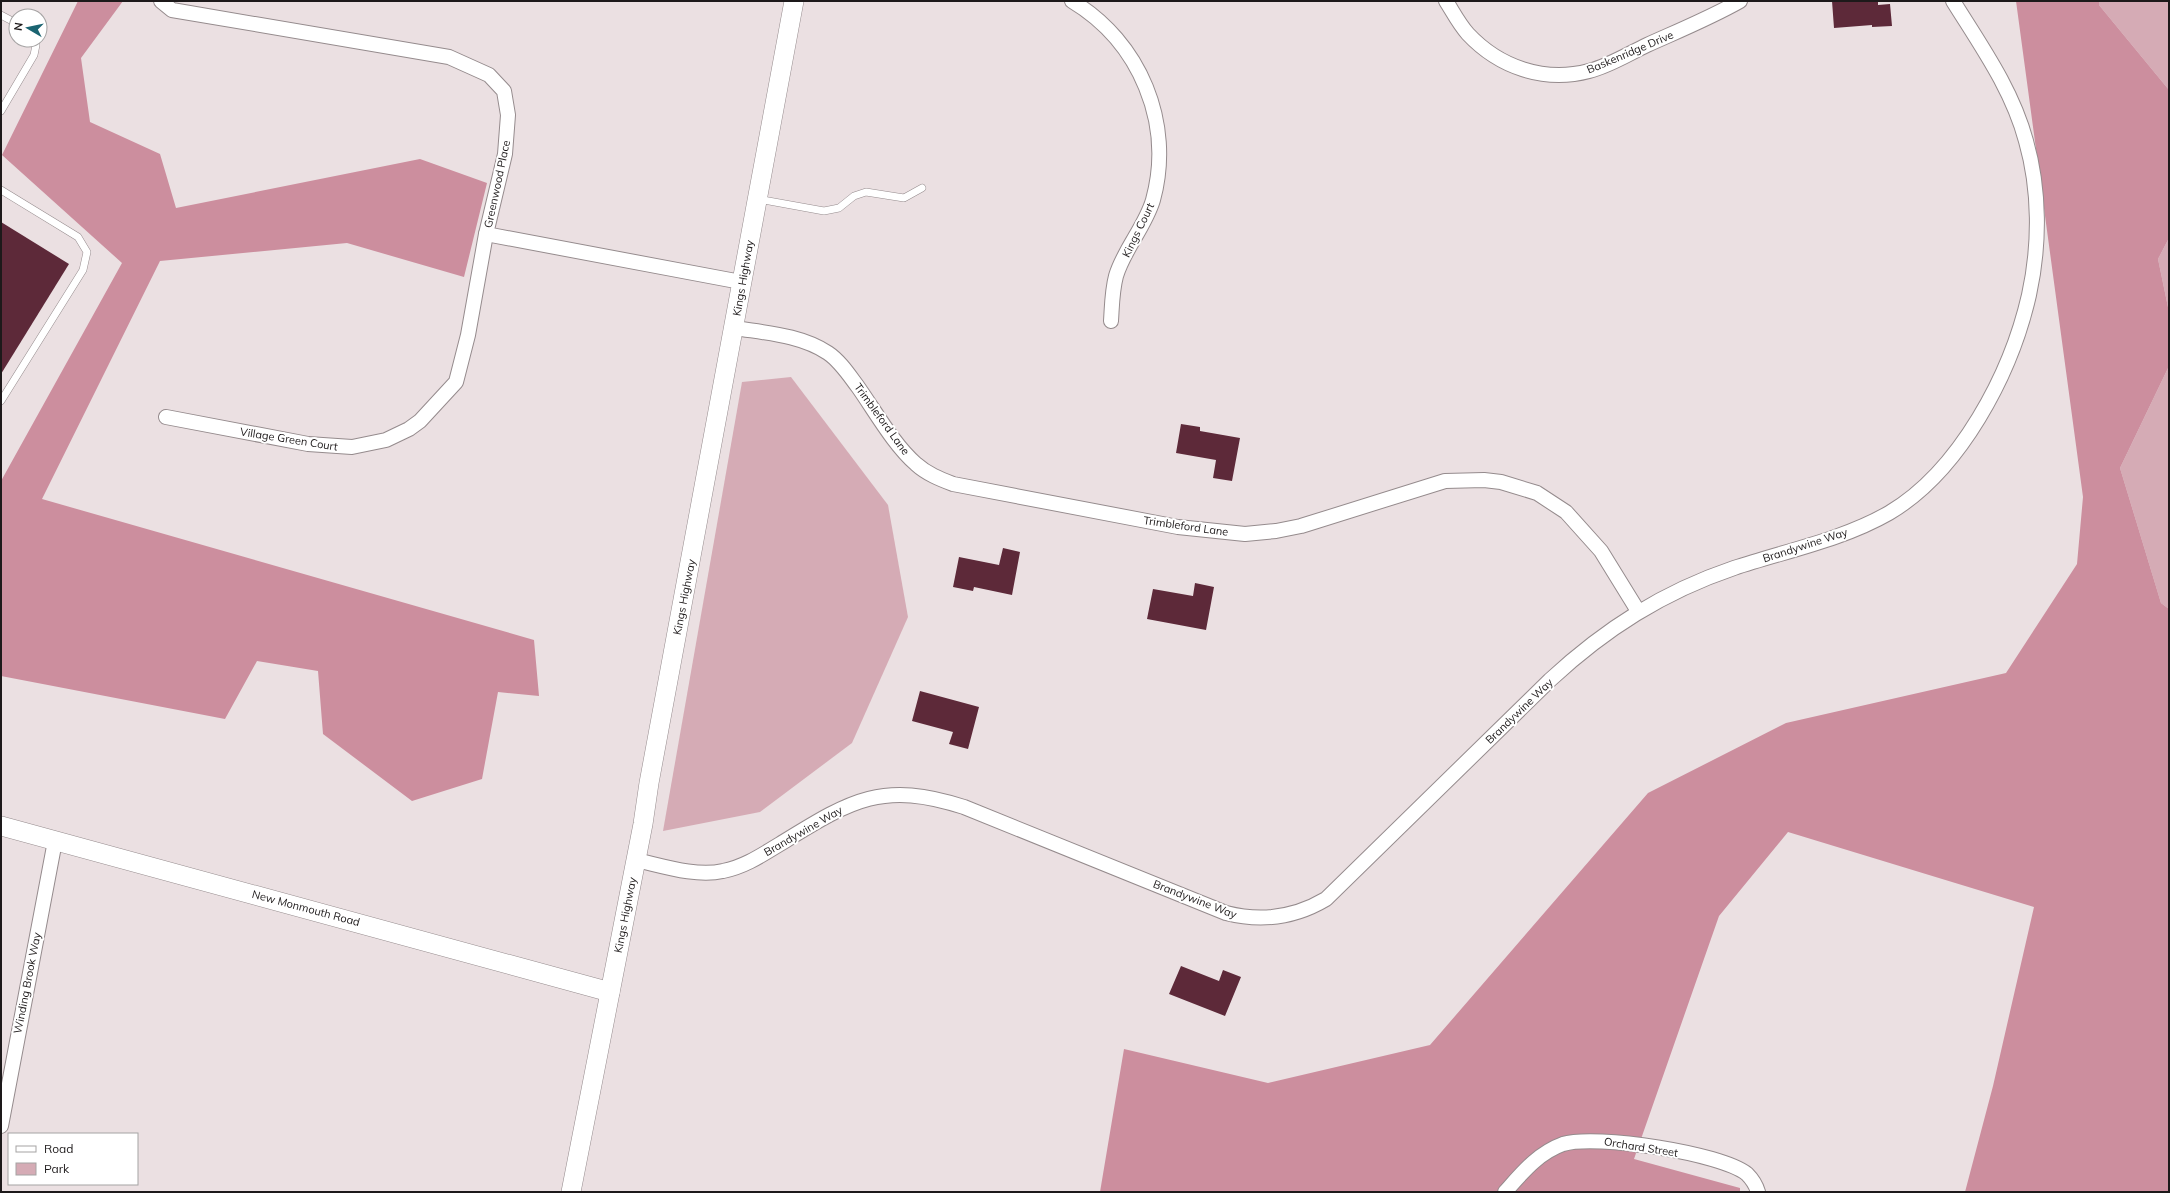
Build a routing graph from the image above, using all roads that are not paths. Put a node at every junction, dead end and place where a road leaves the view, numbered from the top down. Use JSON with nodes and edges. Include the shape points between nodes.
{"nodes":[{"id":1,"x":161,"y":1,"type":"edge"},
{"id":2,"x":794,"y":1,"type":"edge"},
{"id":3,"x":1072,"y":1,"type":"edge"},
{"id":4,"x":1446,"y":1,"type":"edge"},
{"id":5,"x":1740,"y":1,"type":"edge"},
{"id":6,"x":1953,"y":1,"type":"edge"},
{"id":7,"x":35,"y":48,"type":"edge"},
{"id":8,"x":1,"y":111,"type":"edge"},
{"id":9,"x":922,"y":188,"type":"dead end"},
{"id":10,"x":1,"y":190,"type":"edge"},
{"id":11,"x":758,"y":199,"type":"junction"},
{"id":12,"x":486,"y":234,"type":"junction"},
{"id":13,"x":741,"y":282,"type":"junction"},
{"id":14,"x":1111,"y":321,"type":"dead end"},
{"id":15,"x":735,"y":328,"type":"junction"},
{"id":16,"x":1,"y":401,"type":"edge"},
{"id":17,"x":166,"y":416,"type":"dead end"},
{"id":18,"x":1638,"y":611,"type":"junction"},
{"id":19,"x":1,"y":826,"type":"edge"},
{"id":20,"x":55,"y":840,"type":"junction"},
{"id":21,"x":636,"y":860,"type":"junction"},
{"id":22,"x":610,"y":992,"type":"junction"},
{"id":23,"x":1,"y":1126,"type":"edge"},
{"id":24,"x":571,"y":1192,"type":"edge"},
{"id":25,"x":1505,"y":1192,"type":"edge"},
{"id":26,"x":1758,"y":1192,"type":"edge"}],
"edges":[{"from":1,"to":12,"type":"street","name":"Greenwood Place","via":[[172,10],[449,57],[489,75],[504,91],[508,115],[505,154]]},
{"from":2,"to":11,"type":"street","name":"Kings Highway"},
{"from":3,"to":14,"type":"street","name":"Kings Court","via":[[1107,27],[1125,47],[1144,80],[1156,121],[1159,156],[1153,200],[1116,276]]},
{"from":4,"to":5,"type":"street","name":"Baskenridge Drive","via":[[1467,32],[1496,58],[1510,66],[1534,73],[1561,75],[1590,71]]},
{"from":6,"to":18,"type":"street","name":"Brandywine Way","via":[[1998,72],[2011,98],[2027,144],[2037,208],[2036,250],[2029,294],[2018,334],[1989,400],[1945,464],[1917,493],[1887,514],[1860,527],[1731,569],[1672,593]]},
{"from":7,"to":8,"type":"lane","via":[[34,55]]},
{"from":9,"to":11,"type":"lane","via":[[904,198],[866,192],[854,196],[840,208],[824,211]]},
{"from":10,"to":16,"type":"lane","via":[[78,237],[87,252],[83,270]]},
{"from":11,"to":13,"type":"street","name":"Kings Highway"},
{"from":12,"to":13,"type":"street","name":"Greenwood Place"},
{"from":12,"to":17,"type":"street","name":"Village Green Court","via":[[468,335],[456,382],[420,421],[409,429],[374,444],[335,447]]},
{"from":13,"to":15,"type":"street","name":"Kings Highway"},
{"from":15,"to":18,"type":"street","name":"Trimbleford Lane","via":[[792,337],[830,354],[850,376],[899,446],[915,464],[938,479],[953,484],[1178,527],[1245,534],[1301,526],[1445,480],[1477,479],[1501,482],[1537,493],[1566,512],[1601,551]]},
{"from":15,"to":21,"type":"street","name":"Kings Highway"},
{"from":18,"to":21,"type":"street","name":"Brandywine Way","via":[[1582,651],[1550,680],[1334,893],[1315,905],[1293,914],[1253,919],[1226,913],[964,807],[918,795],[886,796],[846,806],[754,860],[722,872],[688,870]]},
{"from":19,"to":20,"type":"street","name":"New Monmouth Road"},
{"from":20,"to":22,"type":"street","name":"New Monmouth Road"},
{"from":20,"to":23,"type":"street","name":"Winding Brook Way"},
{"from":21,"to":22,"type":"street","name":"Kings Highway"},
{"from":22,"to":24,"type":"street","name":"Kings Highway"},
{"from":25,"to":26,"type":"street","name":"Orchard Street","via":[[1538,1158],[1551,1149],[1565,1144],[1597,1140],[1634,1143],[1705,1157],[1730,1165],[1746,1173],[1753,1180]]}]}
